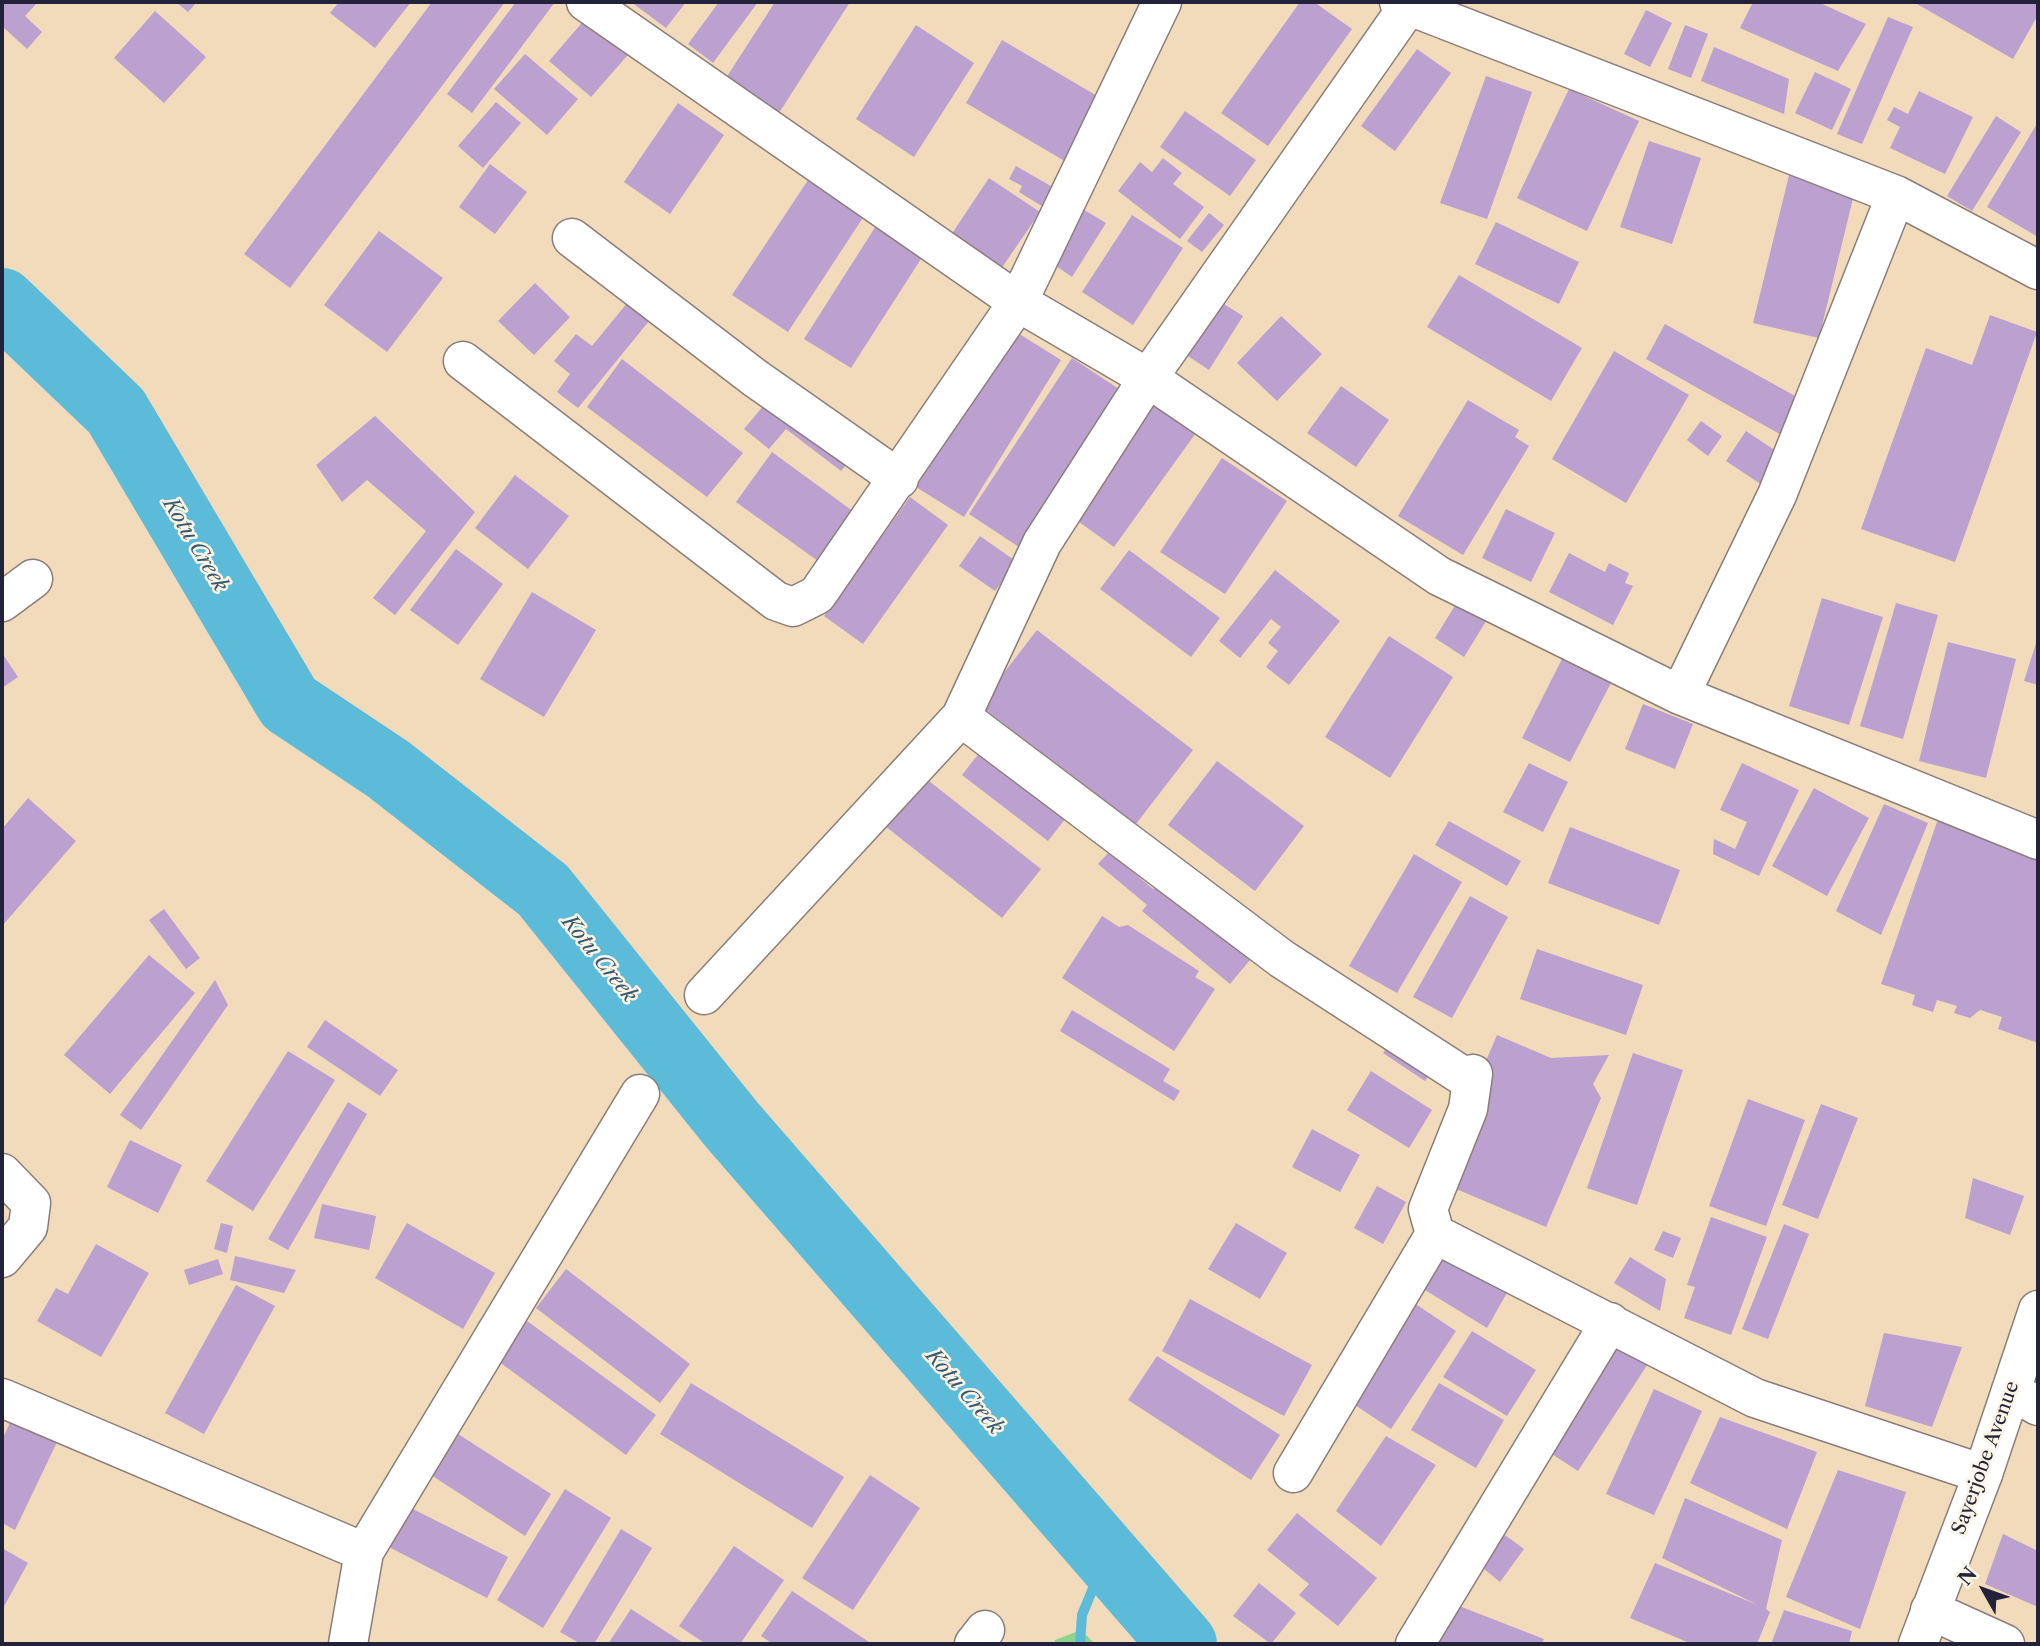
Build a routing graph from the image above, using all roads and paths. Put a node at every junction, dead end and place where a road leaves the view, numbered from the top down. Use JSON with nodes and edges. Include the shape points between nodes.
{"nodes":[{"id":1,"x":586,"y":2,"type":"edge"},
{"id":2,"x":1162,"y":2,"type":"edge"},
{"id":3,"x":1406,"y":3,"type":"edge"},
{"id":4,"x":1896,"y":195,"type":"junction"},
{"id":5,"x":572,"y":238,"type":"dead end"},
{"id":6,"x":2038,"y":270,"type":"edge"},
{"id":7,"x":1018,"y":302,"type":"junction"},
{"id":8,"x":463,"y":361,"type":"dead end"},
{"id":9,"x":1148,"y":378,"type":"junction"},
{"id":10,"x":899,"y":479,"type":"junction"},
{"id":11,"x":33,"y":579,"type":"dead end"},
{"id":12,"x":2,"y":602,"type":"edge"},
{"id":13,"x":1680,"y":695,"type":"junction"},
{"id":14,"x":961,"y":717,"type":"junction"},
{"id":15,"x":2038,"y":841,"type":"edge"},
{"id":16,"x":704,"y":995,"type":"dead end"},
{"id":17,"x":640,"y":1094,"type":"dead end"},
{"id":18,"x":2,"y":1173,"type":"edge"},
{"id":19,"x":1435,"y":1234,"type":"junction"},
{"id":20,"x":2,"y":1258,"type":"edge"},
{"id":21,"x":2038,"y":1310,"type":"edge"},
{"id":22,"x":1610,"y":1322,"type":"junction"},
{"id":23,"x":2,"y":1398,"type":"edge"},
{"id":24,"x":2024,"y":1399,"type":"edge"},
{"id":25,"x":1293,"y":1473,"type":"dead end"},
{"id":26,"x":1983,"y":1474,"type":"junction"},
{"id":27,"x":364,"y":1552,"type":"junction"},
{"id":28,"x":1924,"y":1627,"type":"edge"},
{"id":29,"x":348,"y":1644,"type":"edge"},
{"id":30,"x":1415,"y":1644,"type":"edge"},
{"id":31,"x":2005,"y":1644,"type":"edge"}],
"edges":[{"from":1,"to":7,"type":"street"},
{"from":2,"to":7,"type":"street"},
{"from":3,"to":4,"type":"street"},
{"from":3,"to":9,"type":"street"},
{"from":4,"to":6,"type":"street"},
{"from":4,"to":13,"type":"street","via":[[1777,495]]},
{"from":5,"to":10,"type":"street","via":[[755,378]]},
{"from":7,"to":9,"type":"street"},
{"from":7,"to":10,"type":"street"},
{"from":8,"to":10,"type":"street","via":[[776,601],[793,607],[817,595]]},
{"from":9,"to":13,"type":"street","via":[[1439,576]]},
{"from":9,"to":14,"type":"street","via":[[1042,543]]},
{"from":11,"to":12,"type":"street"},
{"from":13,"to":15,"type":"street"},
{"from":14,"to":16,"type":"street"},
{"from":14,"to":19,"type":"street","via":[[1282,959],[1466,1078],[1474,1074],[1468,1109],[1428,1209]]},
{"from":17,"to":27,"type":"street"},
{"from":18,"to":20,"type":"street","via":[[31,1203],[28,1227]]},
{"from":19,"to":22,"type":"street"},
{"from":19,"to":25,"type":"street"},
{"from":21,"to":24,"type":"street","name":"Sayerjobe Avenue"},
{"from":22,"to":26,"type":"street","via":[[1755,1398]]},
{"from":22,"to":30,"type":"street"},
{"from":23,"to":27,"type":"street"},
{"from":24,"to":26,"type":"street","name":"Sayerjobe Avenue"},
{"from":26,"to":28,"type":"street","name":"Sayerjobe Avenue"},
{"from":27,"to":29,"type":"street"},
{"from":28,"to":31,"type":"street"}]}
